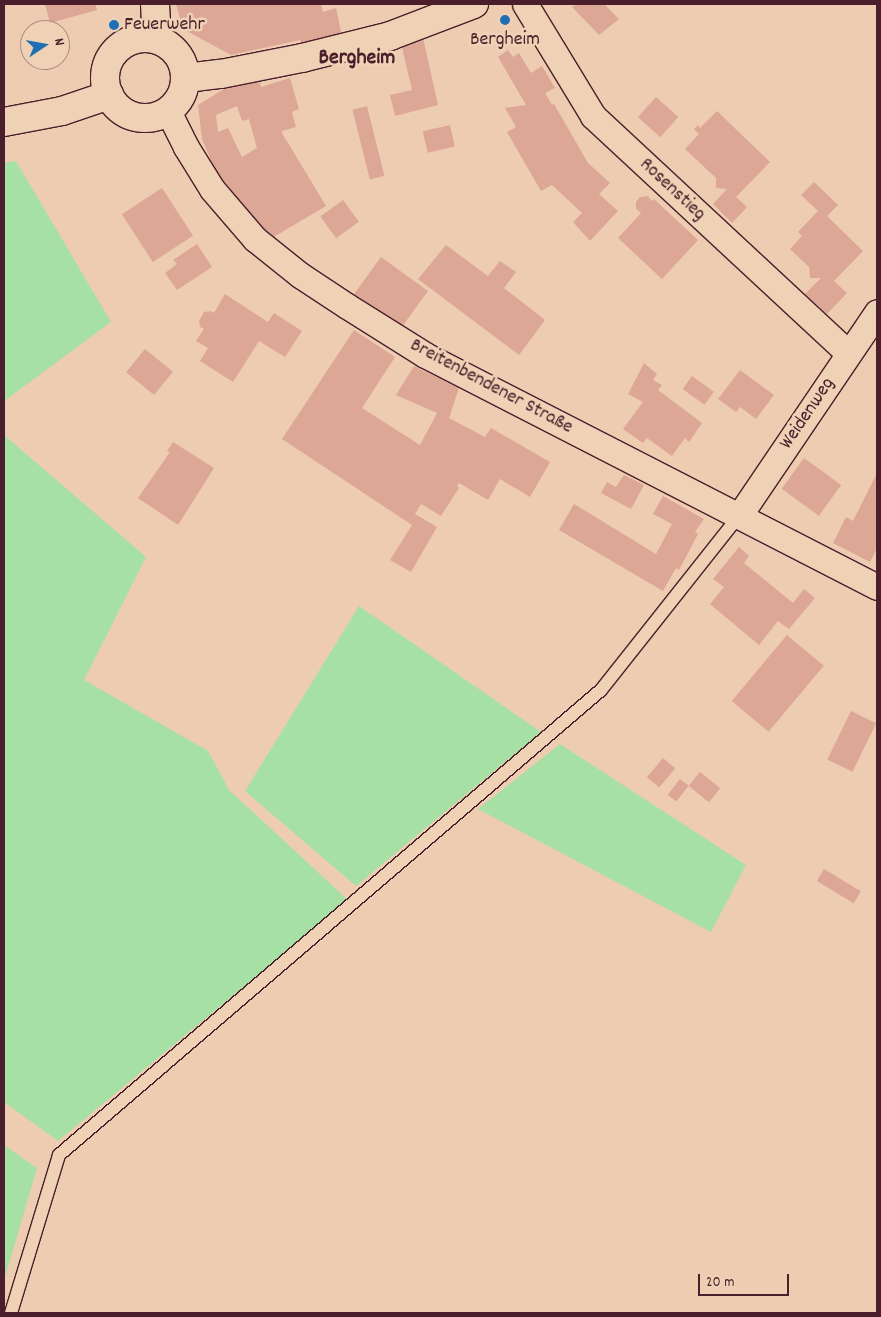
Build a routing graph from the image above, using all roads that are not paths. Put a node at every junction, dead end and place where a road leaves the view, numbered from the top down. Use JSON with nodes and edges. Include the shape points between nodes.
{"nodes":[{"id":1,"x":155,"y":4,"type":"edge"},
{"id":2,"x":474,"y":4,"type":"edge"},
{"id":3,"x":525,"y":4,"type":"edge"},
{"id":4,"x":157,"y":39,"type":"junction"},
{"id":5,"x":186,"y":78,"type":"junction"},
{"id":6,"x":109,"y":95,"type":"junction"},
{"id":7,"x":168,"y":111,"type":"junction"},
{"id":8,"x":4,"y":122,"type":"edge"},
{"id":9,"x":877,"y":312,"type":"edge"},
{"id":10,"x":848,"y":353,"type":"junction"},
{"id":11,"x":739,"y":516,"type":"junction"},
{"id":12,"x":877,"y":587,"type":"edge"},
{"id":13,"x":11,"y":1313,"type":"edge"}],
"edges":[{"from":1,"to":4,"type":"street"},
{"from":2,"to":5,"type":"street","via":[[390,36],[302,58]]},
{"from":3,"to":10,"type":"street","name":"Rosenstieg","via":[[593,116]]},
{"from":4,"to":5,"type":"street","via":[[178,54]]},
{"from":4,"to":6,"type":"street","via":[[131,40],[111,57],[106,70]]},
{"from":5,"to":7,"type":"street","via":[[178,102]]},
{"from":6,"to":7,"type":"street","via":[[116,105],[135,117],[158,116]]},
{"from":6,"to":8,"type":"street","via":[[62,111]]},
{"from":7,"to":11,"type":"street","name":"Breitenbendener Straße","via":[[212,189],[255,239],[300,275],[425,355]]},
{"from":9,"to":10,"type":"street","name":"Weidenweg"},
{"from":10,"to":11,"type":"street","name":"Weidenweg"},
{"from":11,"to":12,"type":"street","name":"Breitenbendener Straße"},
{"from":11,"to":13,"type":"lane","via":[[601,690],[59,1155]]}]}
